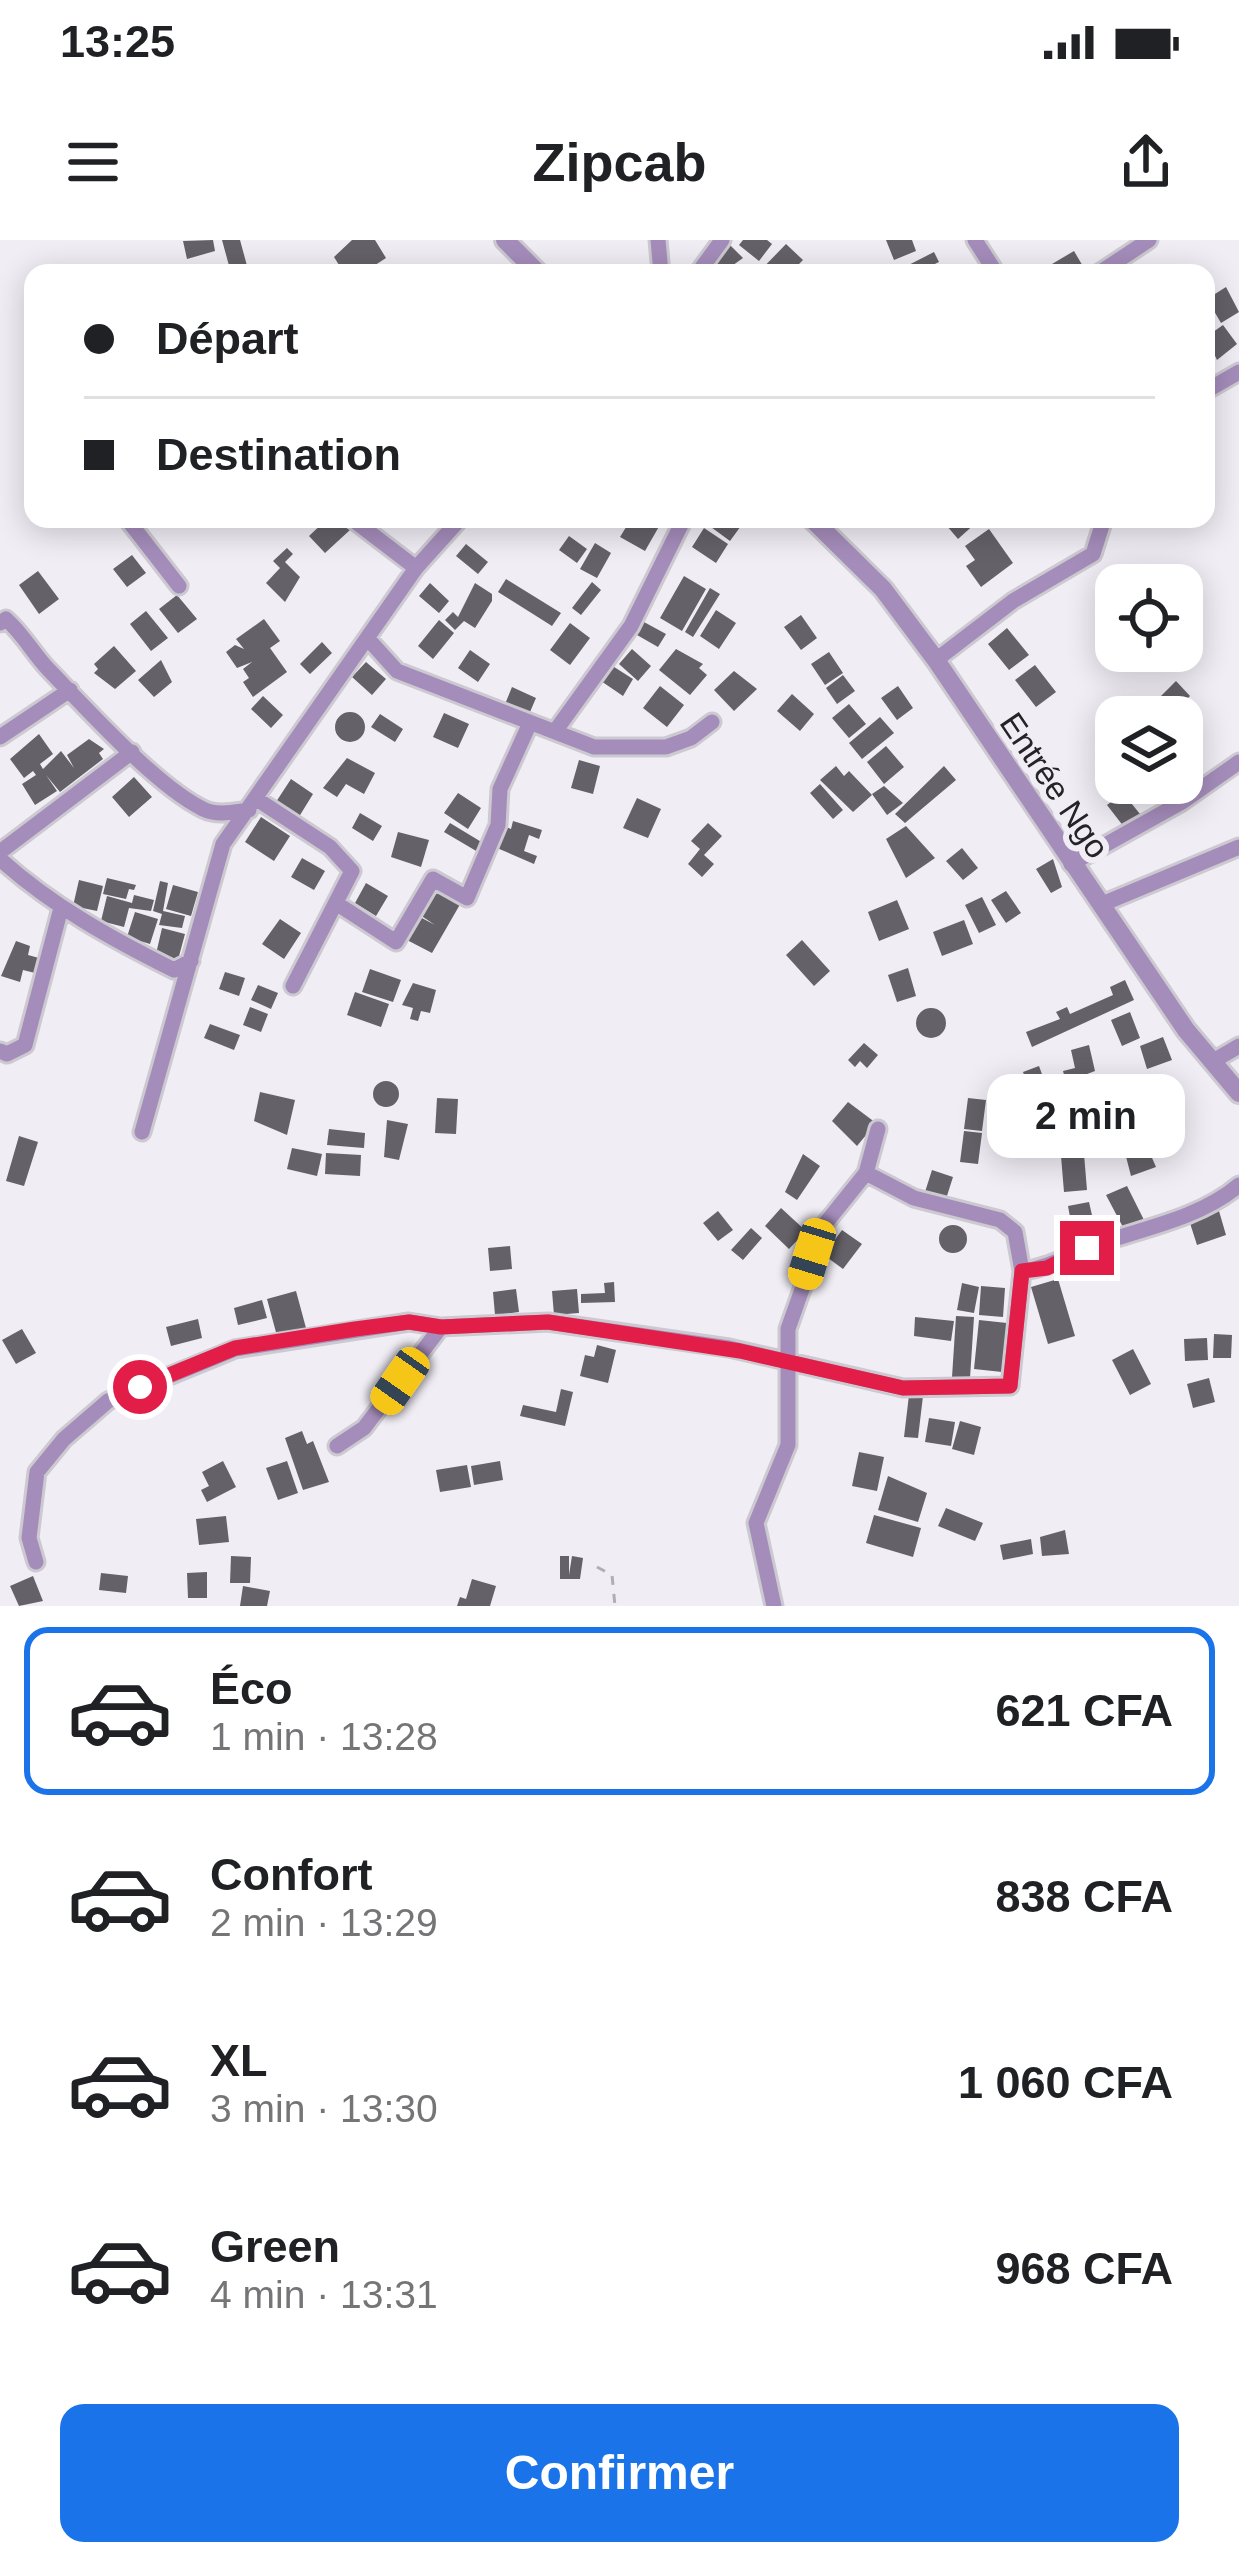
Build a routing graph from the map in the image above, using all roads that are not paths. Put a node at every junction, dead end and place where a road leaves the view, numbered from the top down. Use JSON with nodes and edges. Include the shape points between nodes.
{"nodes":[{"id":1,"x":505,"y":240,"type":"edge"},
{"id":2,"x":1148,"y":240,"type":"edge"},
{"id":3,"x":529,"y":264,"type":"edge"},
{"id":4,"x":1112,"y":264,"type":"edge"},
{"id":5,"x":134,"y":528,"type":"edge"},
{"id":6,"x":364,"y":528,"type":"edge"},
{"id":7,"x":452,"y":528,"type":"edge"},
{"id":8,"x":679,"y":528,"type":"edge"},
{"id":9,"x":821,"y":528,"type":"edge"},
{"id":10,"x":1101,"y":528,"type":"edge"},
{"id":11,"x":416,"y":568,"type":"junction"},
{"id":12,"x":179,"y":586,"type":"dead end"},
{"id":13,"x":0,"y":622,"type":"edge"},
{"id":14,"x":369,"y":640,"type":"junction"},
{"id":15,"x":936,"y":661,"type":"junction"},
{"id":16,"x":70,"y":690,"type":"junction"},
{"id":17,"x":712,"y":722,"type":"dead end"},
{"id":18,"x":529,"y":725,"type":"junction"},
{"id":19,"x":556,"y":730,"type":"junction"},
{"id":20,"x":0,"y":736,"type":"edge"},
{"id":21,"x":132,"y":752,"type":"junction"},
{"id":22,"x":1239,"y":762,"type":"edge"},
{"id":23,"x":252,"y":804,"type":"junction"},
{"id":24,"x":1239,"y":847,"type":"edge"},
{"id":25,"x":0,"y":856,"type":"edge"},
{"id":26,"x":1071,"y":864,"type":"junction"},
{"id":27,"x":339,"y":904,"type":"junction"},
{"id":28,"x":1100,"y":905,"type":"junction"},
{"id":29,"x":61,"y":908,"type":"junction"},
{"id":30,"x":190,"y":962,"type":"junction"},
{"id":31,"x":293,"y":986,"type":"dead end"},
{"id":32,"x":1239,"y":1046,"type":"edge"},
{"id":33,"x":0,"y":1051,"type":"edge"},
{"id":34,"x":1215,"y":1060,"type":"junction"},
{"id":35,"x":1239,"y":1093,"type":"edge"},
{"id":36,"x":878,"y":1129,"type":"dead end"},
{"id":37,"x":142,"y":1132,"type":"dead end"},
{"id":38,"x":866,"y":1173,"type":"junction"},
{"id":39,"x":1239,"y":1185,"type":"edge"},
{"id":40,"x":1022,"y":1271,"type":"junction"},
{"id":41,"x":441,"y":1327,"type":"junction"},
{"id":42,"x":784,"y":1361,"type":"junction"},
{"id":43,"x":337,"y":1446,"type":"dead end"},
{"id":44,"x":36,"y":1562,"type":"dead end"},
{"id":45,"x":774,"y":1606,"type":"edge"}],
"edges":[{"from":1,"to":3,"type":"street"},
{"from":2,"to":4,"type":"street"},
{"from":5,"to":12,"type":"street"},
{"from":6,"to":11,"type":"street"},
{"from":7,"to":11,"type":"street"},
{"from":8,"to":19,"type":"street","via":[[631,626]]},
{"from":9,"to":15,"type":"street","name":"Entrée Ngo","via":[[883,590]]},
{"from":10,"to":15,"type":"street","via":[[1093,554],[1013,601]]},
{"from":11,"to":14,"type":"street"},
{"from":13,"to":16,"type":"street","via":[[28,639]]},
{"from":14,"to":18,"type":"street","via":[[397,670]]},
{"from":14,"to":23,"type":"street"},
{"from":15,"to":26,"type":"street","name":"Entrée Ngo"},
{"from":16,"to":20,"type":"street"},
{"from":16,"to":21,"type":"street"},
{"from":17,"to":19,"type":"street","via":[[680,743],[631,750],[594,747]]},
{"from":18,"to":19,"type":"street"},
{"from":18,"to":27,"type":"street","via":[[500,788],[498,825],[467,898],[434,879],[395,942]]},
{"from":21,"to":23,"type":"street","via":[[206,811]]},
{"from":21,"to":25,"type":"street"},
{"from":22,"to":26,"type":"street"},
{"from":23,"to":27,"type":"street","via":[[349,865],[352,878]]},
{"from":23,"to":30,"type":"street","via":[[223,844]]},
{"from":24,"to":28,"type":"street"},
{"from":25,"to":29,"type":"street"},
{"from":26,"to":28,"type":"street","name":"Entrée Ngo"},
{"from":27,"to":31,"type":"street"},
{"from":28,"to":34,"type":"street","name":"Entrée Ngo"},
{"from":29,"to":30,"type":"street","via":[[174,970]]},
{"from":29,"to":33,"type":"street","via":[[25,1046]]},
{"from":30,"to":37,"type":"street"},
{"from":32,"to":34,"type":"street"},
{"from":34,"to":35,"type":"street","name":"Entrée Ngo"},
{"from":36,"to":38,"type":"street"},
{"from":38,"to":40,"type":"street","via":[[914,1198],[1000,1220],[1015,1232]]},
{"from":38,"to":42,"type":"street","via":[[825,1224]]},
{"from":39,"to":40,"type":"street","via":[[1200,1209]]},
{"from":40,"to":42,"type":"street","via":[[1010,1386],[903,1388]]},
{"from":41,"to":42,"type":"street","via":[[567,1324]]},
{"from":41,"to":43,"type":"street","via":[[364,1428]]},
{"from":41,"to":44,"type":"street","via":[[409,1322],[235,1348],[108,1401],[37,1472],[29,1538]]},
{"from":42,"to":45,"type":"street","via":[[788,1445],[756,1523]]}]}
